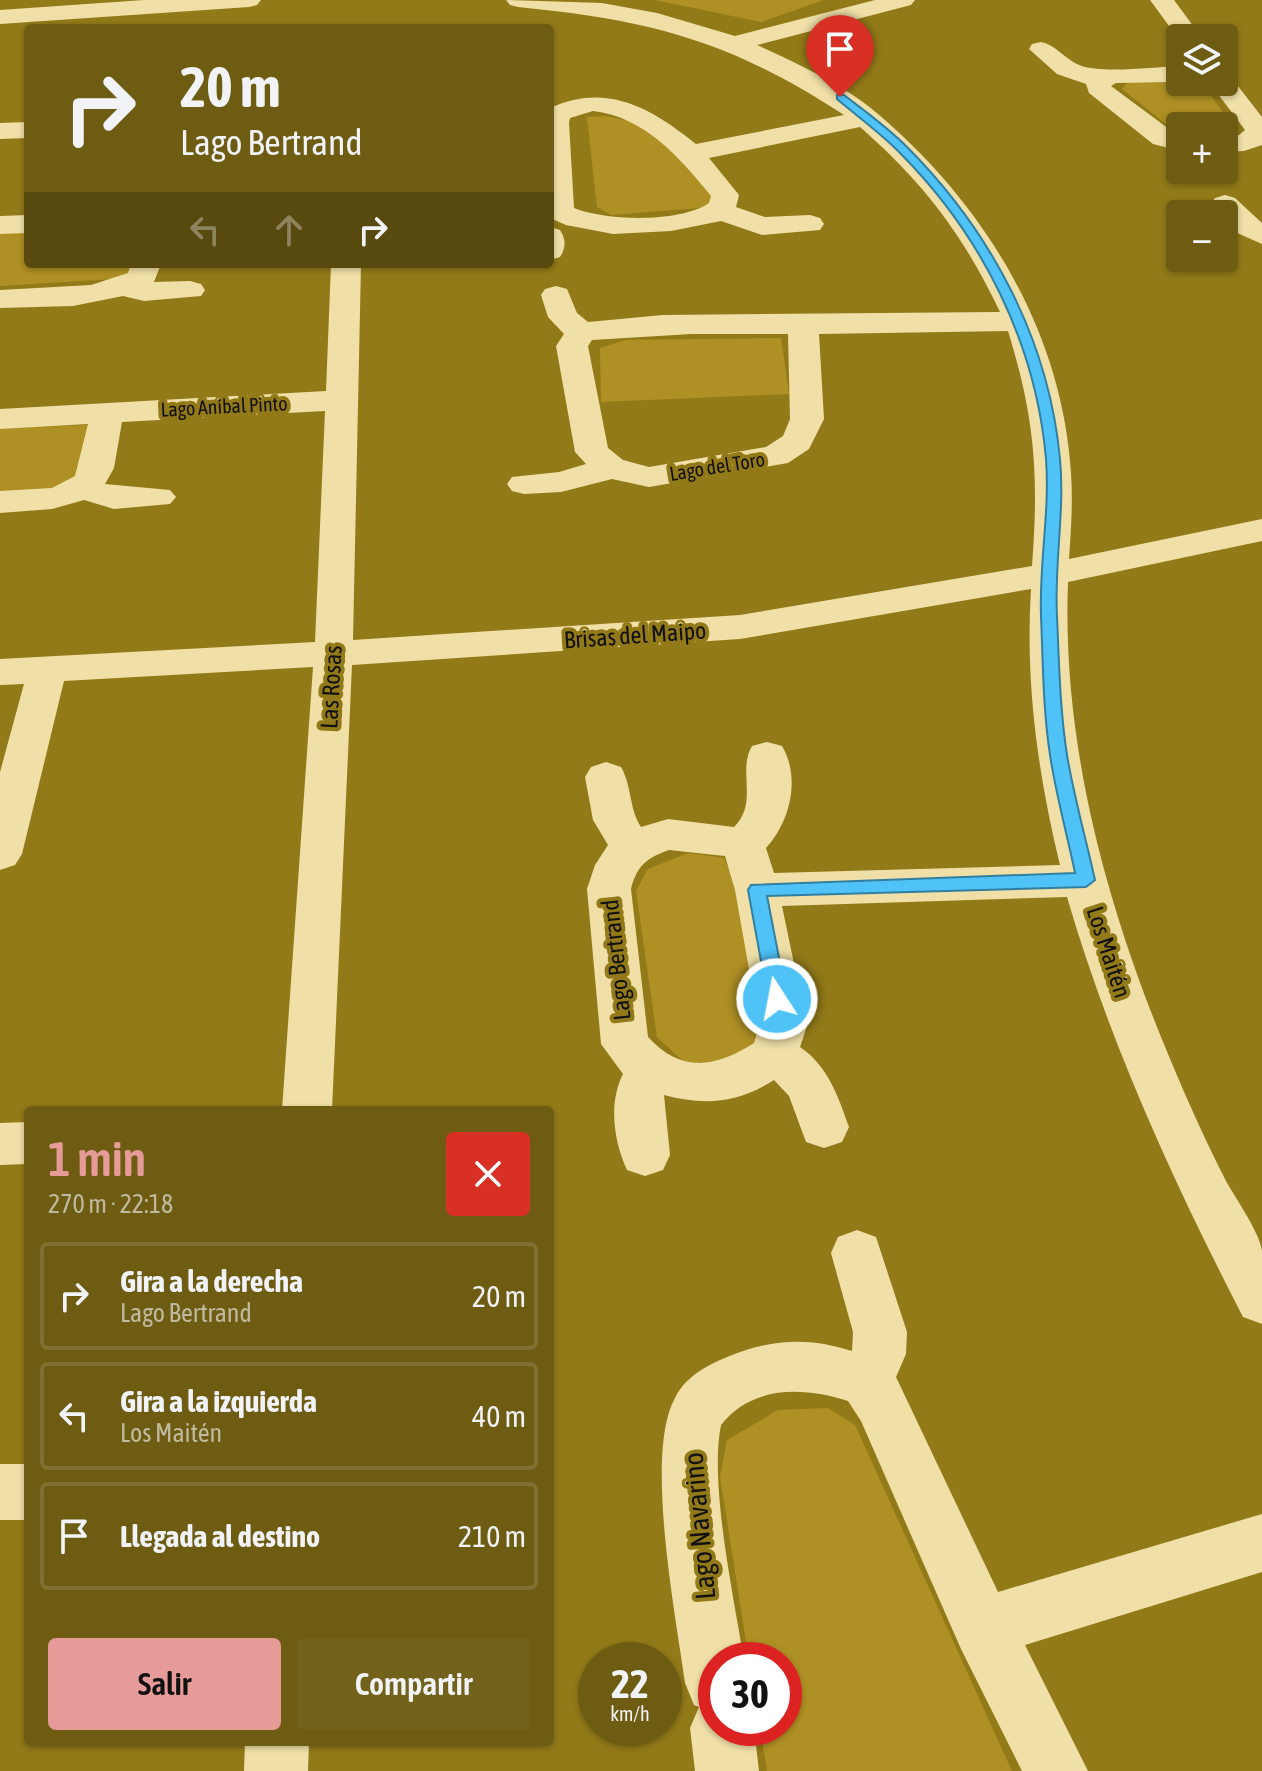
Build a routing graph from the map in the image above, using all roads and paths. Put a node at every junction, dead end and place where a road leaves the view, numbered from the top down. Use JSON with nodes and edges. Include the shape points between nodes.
{"nodes":[{"id":1,"x":249,"y":0,"type":"edge"},
{"id":2,"x":511,"y":0,"type":"edge"},
{"id":3,"x":518,"y":0,"type":"edge"},
{"id":4,"x":903,"y":0,"type":"edge"},
{"id":5,"x":1162,"y":0,"type":"edge"},
{"id":6,"x":0,"y":17,"type":"edge"},
{"id":7,"x":71,"y":20,"type":"edge"},
{"id":8,"x":509,"y":24,"type":"edge"},
{"id":9,"x":1180,"y":24,"type":"edge"},
{"id":10,"x":735,"y":43,"type":"junction"},
{"id":11,"x":1041,"y":49,"type":"dead end"},
{"id":12,"x":1166,"y":74,"type":"edge"},
{"id":13,"x":1100,"y":80,"type":"junction"},
{"id":14,"x":1232,"y":96,"type":"edge"},
{"id":15,"x":868,"y":118,"type":"junction"},
{"id":16,"x":24,"y":130,"type":"edge"},
{"id":17,"x":0,"y":131,"type":"edge"},
{"id":18,"x":1260,"y":137,"type":"edge"},
{"id":19,"x":1166,"y":139,"type":"edge"},
{"id":20,"x":1238,"y":143,"type":"edge"},
{"id":21,"x":1166,"y":144,"type":"edge"},
{"id":22,"x":1138,"y":149,"type":"dead end"},
{"id":23,"x":691,"y":153,"type":"junction"},
{"id":24,"x":554,"y":190,"type":"edge"},
{"id":25,"x":720,"y":211,"type":"junction"},
{"id":26,"x":1238,"y":218,"type":"edge"},
{"id":27,"x":24,"y":224,"type":"edge"},
{"id":28,"x":554,"y":224,"type":"edge"},
{"id":29,"x":810,"y":224,"type":"dead end"},
{"id":30,"x":0,"y":225,"type":"edge"},
{"id":31,"x":1262,"y":235,"type":"edge"},
{"id":32,"x":145,"y":268,"type":"edge"},
{"id":33,"x":346,"y":268,"type":"edge"},
{"id":34,"x":125,"y":287,"type":"junction"},
{"id":35,"x":190,"y":290,"type":"dead end"},
{"id":36,"x":556,"y":295,"type":"dead end"},
{"id":37,"x":0,"y":299,"type":"edge"},
{"id":38,"x":1021,"y":322,"type":"junction"},
{"id":39,"x":803,"y":325,"type":"junction"},
{"id":40,"x":581,"y":332,"type":"junction"},
{"id":41,"x":340,"y":400,"type":"junction"},
{"id":42,"x":107,"y":413,"type":"junction"},
{"id":43,"x":0,"y":419,"type":"edge"},
{"id":44,"x":611,"y":468,"type":"junction"},
{"id":45,"x":524,"y":484,"type":"dead end"},
{"id":46,"x":79,"y":488,"type":"junction"},
{"id":47,"x":158,"y":497,"type":"dead end"},
{"id":48,"x":0,"y":502,"type":"edge"},
{"id":49,"x":1262,"y":530,"type":"edge"},
{"id":50,"x":1050,"y":574,"type":"junction"},
{"id":51,"x":333,"y":653,"type":"junction"},
{"id":52,"x":47,"y":669,"type":"junction"},
{"id":53,"x":0,"y":672,"type":"edge"},
{"id":54,"x":767,"y":756,"type":"dead end"},
{"id":55,"x":606,"y":777,"type":"dead end"},
{"id":56,"x":743,"y":844,"type":"junction"},
{"id":57,"x":631,"y":846,"type":"junction"},
{"id":58,"x":0,"y":854,"type":"edge"},
{"id":59,"x":1086,"y":880,"type":"junction"},
{"id":60,"x":757,"y":890,"type":"junction"},
{"id":61,"x":774,"y":1055,"type":"junction"},
{"id":62,"x":649,"y":1071,"type":"junction"},
{"id":63,"x":307,"y":1106,"type":"edge"},
{"id":64,"x":824,"y":1127,"type":"dead end"},
{"id":65,"x":24,"y":1143,"type":"edge"},
{"id":66,"x":0,"y":1144,"type":"edge"},
{"id":67,"x":645,"y":1155,"type":"dead end"},
{"id":68,"x":857,"y":1253,"type":"dead end"},
{"id":69,"x":1262,"y":1300,"type":"edge"},
{"id":70,"x":866,"y":1381,"type":"junction"},
{"id":71,"x":0,"y":1492,"type":"edge"},
{"id":72,"x":24,"y":1492,"type":"edge"},
{"id":73,"x":1262,"y":1543,"type":"edge"},
{"id":74,"x":983,"y":1627,"type":"junction"},
{"id":75,"x":711,"y":1642,"type":"edge"},
{"id":76,"x":277,"y":1746,"type":"edge"},
{"id":77,"x":724,"y":1746,"type":"edge"},
{"id":78,"x":276,"y":1771,"type":"edge"},
{"id":79,"x":727,"y":1771,"type":"edge"},
{"id":80,"x":1056,"y":1771,"type":"edge"}],
"edges":[{"from":1,"to":7,"type":"street"},
{"from":2,"to":8,"type":"street"},
{"from":3,"to":10,"type":"street","name":"Los Maitén","via":[[619,12]]},
{"from":4,"to":10,"type":"street"},
{"from":5,"to":9,"type":"street"},
{"from":6,"to":7,"type":"street"},
{"from":10,"to":15,"type":"street","name":"Los Maitén","via":[[810,78]]},
{"from":11,"to":13,"type":"street","via":[[1066,69]]},
{"from":12,"to":13,"type":"street"},
{"from":13,"to":19,"type":"street","via":[[1098,88]]},
{"from":14,"to":18,"type":"street"},
{"from":15,"to":23,"type":"street"},
{"from":15,"to":38,"type":"street","name":"Los Maitén","via":[[963,217]]},
{"from":16,"to":17,"type":"street"},
{"from":18,"to":20,"type":"street"},
{"from":21,"to":22,"type":"street"},
{"from":23,"to":24,"type":"street","via":[[641,115],[614,107],[571,105],[558,114],[556,123]]},
{"from":23,"to":25,"type":"street","via":[[725,195]]},
{"from":25,"to":28,"type":"street","via":[[694,219],[616,226],[576,220]]},
{"from":25,"to":29,"type":"street","via":[[762,226]]},
{"from":26,"to":31,"type":"street"},
{"from":27,"to":30,"type":"street"},
{"from":32,"to":34,"type":"street","via":[[142,278]]},
{"from":33,"to":41,"type":"street","name":"Las Rosas"},
{"from":34,"to":35,"type":"street","via":[[144,292]]},
{"from":34,"to":37,"type":"street","via":[[98,294]]},
{"from":36,"to":40,"type":"street","via":[[563,317]]},
{"from":38,"to":39,"type":"street"},
{"from":38,"to":50,"type":"street","name":"Los Maitén","via":[[1045,404],[1053,461]]},
{"from":39,"to":40,"type":"street","via":[[699,324]]},
{"from":39,"to":44,"type":"street","name":"Lago del Toro","via":[[807,419],[797,442],[776,456],[649,477]]},
{"from":40,"to":44,"type":"street","via":[[572,346],[592,452]]},
{"from":41,"to":42,"type":"street","name":"Lago Aníbal Pinto"},
{"from":41,"to":51,"type":"street","name":"Las Rosas"},
{"from":42,"to":43,"type":"street","name":"Lago Aníbal Pinto"},
{"from":42,"to":46,"type":"street","via":[[93,478]]},
{"from":44,"to":45,"type":"street","name":"Lago del Toro","via":[[561,482]]},
{"from":46,"to":47,"type":"street","via":[[114,498]]},
{"from":46,"to":48,"type":"street","via":[[51,500]]},
{"from":49,"to":50,"type":"street","name":"Brisas del Maipo"},
{"from":50,"to":51,"type":"street","name":"Brisas del Maipo","via":[[740,627]]},
{"from":50,"to":59,"type":"street","name":"Los Maitén","via":[[1058,754]]},
{"from":51,"to":52,"type":"street","name":"Brisas del Maipo"},
{"from":51,"to":63,"type":"street","name":"Las Rosas"},
{"from":52,"to":53,"type":"street","name":"Brisas del Maipo"},
{"from":52,"to":58,"type":"street"},
{"from":54,"to":56,"type":"street","via":[[766,818]]},
{"from":55,"to":57,"type":"street","via":[[614,820]]},
{"from":56,"to":57,"type":"street","via":[[668,834]]},
{"from":56,"to":60,"type":"street"},
{"from":57,"to":62,"type":"street","name":"Lago Bertrand","via":[[615,865],[609,889],[625,1044]]},
{"from":59,"to":60,"type":"street"},
{"from":59,"to":69,"type":"street","name":"Los Maitén","via":[[1161,1093]]},
{"from":60,"to":61,"type":"street","via":[[783,1026]]},
{"from":61,"to":62,"type":"street","via":[[738,1078],[694,1083]]},
{"from":61,"to":64,"type":"street","via":[[804,1077]]},
{"from":62,"to":67,"type":"street","via":[[640,1085],[638,1105]]},
{"from":65,"to":66,"type":"street"},
{"from":68,"to":70,"type":"street","via":[[880,1332],[879,1354]]},
{"from":70,"to":74,"type":"street","via":[[881,1402]]},
{"from":70,"to":75,"type":"street","name":"Lago Navarino","via":[[811,1366],[752,1372],[711,1392],[693,1418],[688,1459]]},
{"from":71,"to":72,"type":"street"},
{"from":73,"to":74,"type":"street"},
{"from":74,"to":80,"type":"street"},
{"from":76,"to":78,"type":"street"},
{"from":77,"to":79,"type":"street"}]}
